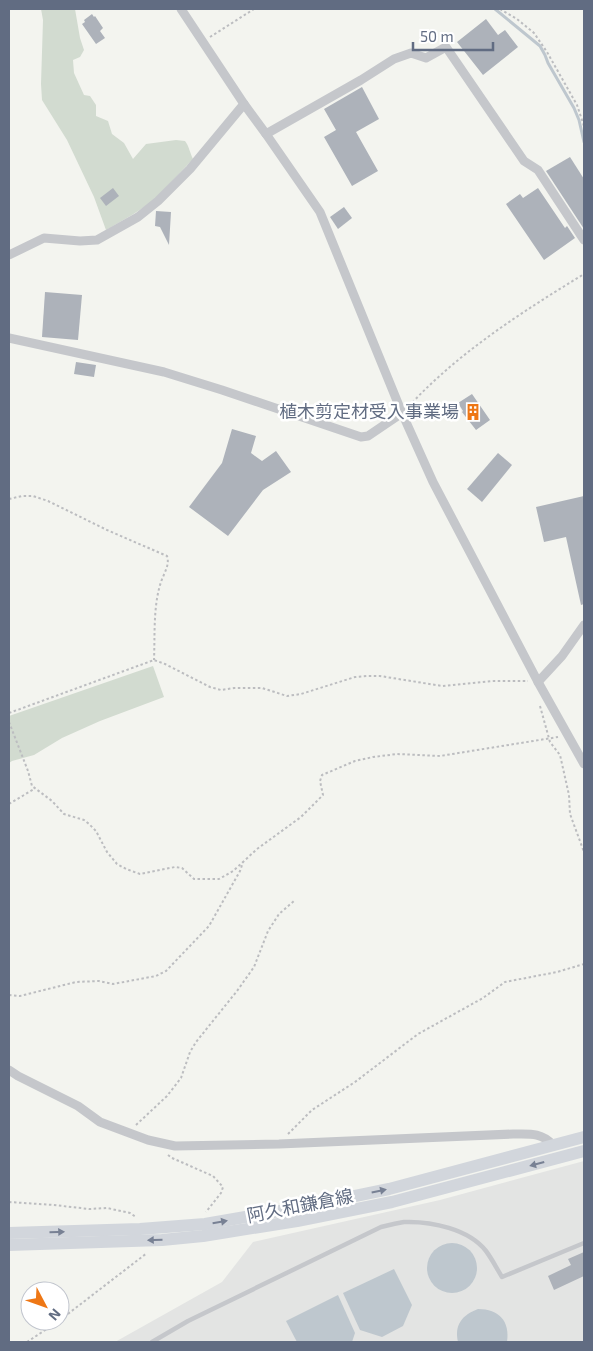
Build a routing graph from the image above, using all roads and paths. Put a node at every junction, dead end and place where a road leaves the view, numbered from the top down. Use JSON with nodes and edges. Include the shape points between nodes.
{"nodes":[{"id":1,"x":181,"y":9,"type":"edge"},
{"id":2,"x":254,"y":9,"type":"edge"},
{"id":3,"x":500,"y":9,"type":"edge"},
{"id":4,"x":202,"y":42,"type":"junction"},
{"id":5,"x":244,"y":104,"type":"junction"},
{"id":6,"x":584,"y":126,"type":"edge"},
{"id":7,"x":266,"y":134,"type":"junction"},
{"id":8,"x":584,"y":240,"type":"edge"},
{"id":9,"x":9,"y":255,"type":"edge"},
{"id":10,"x":584,"y":274,"type":"edge"},
{"id":11,"x":9,"y":338,"type":"edge"},
{"id":12,"x":402,"y":413,"type":"junction"},
{"id":13,"x":9,"y":499,"type":"edge"},
{"id":14,"x":584,"y":625,"type":"edge"},
{"id":15,"x":154,"y":660,"type":"junction"},
{"id":16,"x":538,"y":682,"type":"junction"},
{"id":17,"x":539,"y":702,"type":"dead end"},
{"id":18,"x":9,"y":712,"type":"edge"},
{"id":19,"x":9,"y":722,"type":"edge"},
{"id":20,"x":568,"y":735,"type":"junction"},
{"id":21,"x":549,"y":739,"type":"junction"},
{"id":22,"x":584,"y":764,"type":"edge"},
{"id":23,"x":35,"y":788,"type":"junction"},
{"id":24,"x":9,"y":804,"type":"edge"},
{"id":25,"x":584,"y":852,"type":"edge"},
{"id":26,"x":243,"y":862,"type":"junction"},
{"id":27,"x":294,"y":901,"type":"dead end"},
{"id":28,"x":584,"y":964,"type":"edge"},
{"id":29,"x":9,"y":995,"type":"edge"},
{"id":30,"x":9,"y":1070,"type":"edge"},
{"id":31,"x":128,"y":1133,"type":"junction"},
{"id":32,"x":584,"y":1137,"type":"edge"},
{"id":33,"x":157,"y":1142,"type":"junction"},
{"id":34,"x":279,"y":1144,"type":"junction"},
{"id":35,"x":553,"y":1145,"type":"junction"},
{"id":36,"x":584,"y":1151,"type":"edge"},
{"id":37,"x":9,"y":1202,"type":"edge"},
{"id":38,"x":205,"y":1224,"type":"junction"},
{"id":39,"x":148,"y":1229,"type":"junction"},
{"id":40,"x":9,"y":1233,"type":"edge"},
{"id":41,"x":162,"y":1240,"type":"junction"},
{"id":42,"x":584,"y":1243,"type":"edge"},
{"id":43,"x":9,"y":1245,"type":"edge"},
{"id":44,"x":70,"y":1313,"type":"edge"},
{"id":45,"x":44,"y":1331,"type":"edge"},
{"id":46,"x":27,"y":1342,"type":"edge"},
{"id":47,"x":152,"y":1342,"type":"edge"}],
"edges":[{"from":1,"to":4,"type":"street"},
{"from":2,"to":4,"type":"path"},
{"from":3,"to":6,"type":"path","via":[[534,33],[577,105]]},
{"from":4,"to":5,"type":"street"},
{"from":5,"to":7,"type":"street"},
{"from":5,"to":9,"type":"street","via":[[190,168],[138,217],[97,240],[44,238]]},
{"from":7,"to":8,"type":"street","via":[[394,59],[411,53],[426,58],[446,47],[524,161],[538,170]]},
{"from":7,"to":12,"type":"street","via":[[320,212]]},
{"from":10,"to":12,"type":"path","via":[[484,340]]},
{"from":11,"to":12,"type":"street","via":[[164,372],[361,437],[368,436]]},
{"from":12,"to":16,"type":"street","via":[[433,482]]},
{"from":13,"to":15,"type":"path","via":[[22,496],[40,498],[167,556],[158,593]]},
{"from":14,"to":16,"type":"street"},
{"from":15,"to":16,"type":"path","via":[[221,690],[262,688],[287,696],[367,676],[442,686],[494,681]]},
{"from":15,"to":18,"type":"path"},
{"from":16,"to":20,"type":"street"},
{"from":17,"to":21,"type":"path"},
{"from":19,"to":23,"type":"path"},
{"from":20,"to":21,"type":"path"},
{"from":20,"to":22,"type":"street"},
{"from":21,"to":25,"type":"path","via":[[560,755],[570,814]]},
{"from":21,"to":26,"type":"path","via":[[440,756],[397,754],[355,761],[322,776],[323,795],[301,817]]},
{"from":23,"to":24,"type":"path"},
{"from":23,"to":26,"type":"path","via":[[64,814],[89,824],[117,864],[140,874],[175,867],[182,868],[194,879],[219,879]]},
{"from":26,"to":29,"type":"path","via":[[209,926],[166,971],[113,984],[76,982],[20,996]]},
{"from":27,"to":31,"type":"path","via":[[268,931],[254,967],[196,1042],[181,1078]]},
{"from":28,"to":34,"type":"path","via":[[505,982],[418,1034],[356,1082],[312,1110]]},
{"from":30,"to":31,"type":"street","via":[[78,1106],[100,1122]]},
{"from":31,"to":33,"type":"street"},
{"from":32,"to":35,"type":"main road","name":"阿久和鎌倉線"},
{"from":33,"to":34,"type":"street","via":[[175,1146]]},
{"from":33,"to":38,"type":"path","via":[[161,1150],[172,1158],[213,1176],[223,1187],[206,1212]]},
{"from":34,"to":35,"type":"street","via":[[513,1134],[538,1135]]},
{"from":38,"to":35,"type":"main road","name":"阿久和鎌倉線","one_way":true,"via":[[389,1189]]},
{"from":36,"to":41,"type":"main road","name":"阿久和鎌倉線","one_way":true,"via":[[392,1202],[297,1221]]},
{"from":37,"to":39,"type":"path","via":[[89,1210],[107,1208],[130,1213]]},
{"from":38,"to":39,"type":"main road","name":"阿久和鎌倉線"},
{"from":40,"to":39,"type":"main road","name":"阿久和鎌倉線","one_way":true},
{"from":41,"to":43,"type":"main road","name":"阿久和鎌倉線","one_way":true},
{"from":41,"to":44,"type":"path"},
{"from":42,"to":47,"type":"lane","via":[[502,1278],[486,1250],[472,1237],[424,1222],[402,1222],[372,1231],[188,1321]]},
{"from":45,"to":46,"type":"path"}]}
